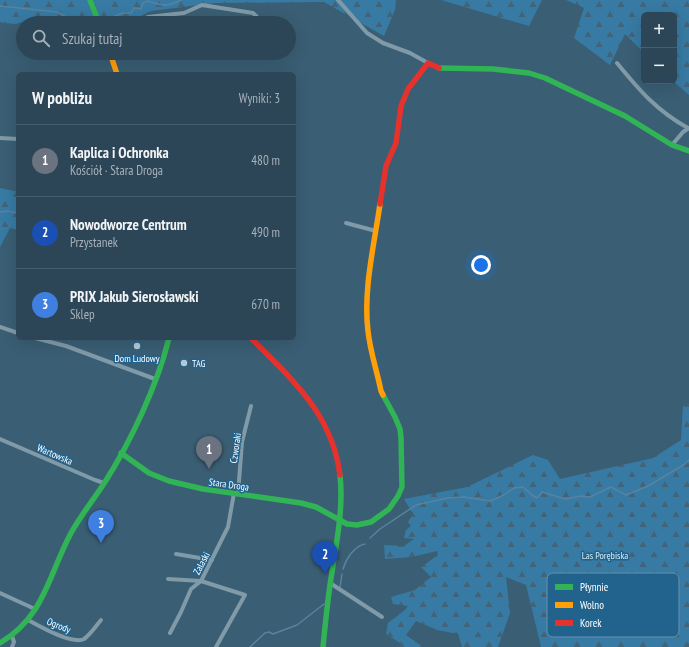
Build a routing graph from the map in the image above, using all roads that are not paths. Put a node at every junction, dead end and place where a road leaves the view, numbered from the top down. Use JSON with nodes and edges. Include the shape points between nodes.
{"nodes":[{"id":1,"x":90,"y":0,"type":"edge"},
{"id":2,"x":338,"y":0,"type":"edge"},
{"id":3,"x":96,"y":16,"type":"edge"},
{"id":4,"x":157,"y":16,"type":"edge"},
{"id":5,"x":256,"y":16,"type":"edge"},
{"id":6,"x":112,"y":60,"type":"edge"},
{"id":7,"x":428,"y":63,"type":"junction"},
{"id":8,"x":617,"y":63,"type":"dead end"},
{"id":9,"x":116,"y":72,"type":"edge"},
{"id":10,"x":689,"y":128,"type":"edge"},
{"id":11,"x":0,"y":138,"type":"edge"},
{"id":12,"x":16,"y":139,"type":"edge"},
{"id":13,"x":672,"y":145,"type":"junction"},
{"id":14,"x":689,"y":151,"type":"edge"},
{"id":15,"x":346,"y":224,"type":"dead end"},
{"id":16,"x":376,"y":231,"type":"junction"},
{"id":17,"x":0,"y":327,"type":"edge"},
{"id":18,"x":16,"y":332,"type":"edge"},
{"id":19,"x":43,"y":340,"type":"edge"},
{"id":20,"x":168,"y":340,"type":"edge"},
{"id":21,"x":253,"y":340,"type":"edge"},
{"id":22,"x":155,"y":379,"type":"junction"},
{"id":23,"x":252,"y":406,"type":"dead end"},
{"id":24,"x":0,"y":439,"type":"edge"},
{"id":25,"x":121,"y":454,"type":"junction"},
{"id":26,"x":104,"y":483,"type":"junction"},
{"id":27,"x":236,"y":494,"type":"junction"},
{"id":28,"x":338,"y":521,"type":"junction"},
{"id":29,"x":176,"y":554,"type":"dead end"},
{"id":30,"x":212,"y":560,"type":"junction"},
{"id":31,"x":168,"y":579,"type":"dead end"},
{"id":32,"x":201,"y":581,"type":"junction"},
{"id":33,"x":330,"y":583,"type":"junction"},
{"id":34,"x":0,"y":593,"type":"edge"},
{"id":35,"x":35,"y":609,"type":"junction"},
{"id":36,"x":382,"y":617,"type":"dead end"},
{"id":37,"x":28,"y":620,"type":"junction"},
{"id":38,"x":101,"y":620,"type":"dead end"},
{"id":39,"x":170,"y":633,"type":"dead end"},
{"id":40,"x":12,"y":636,"type":"junction"},
{"id":41,"x":0,"y":642,"type":"edge"},
{"id":42,"x":12,"y":647,"type":"edge"},
{"id":43,"x":216,"y":647,"type":"edge"},
{"id":44,"x":323,"y":647,"type":"edge"}],
"edges":[{"from":1,"to":3,"type":"street"},
{"from":2,"to":7,"type":"street","via":[[367,33]]},
{"from":4,"to":5,"type":"street","via":[[184,13],[202,5],[253,13]]},
{"from":6,"to":9,"type":"street"},
{"from":7,"to":13,"type":"street","via":[[446,69],[493,69],[529,73],[545,78],[624,116]]},
{"from":7,"to":16,"type":"street","via":[[408,89],[401,106],[396,143],[386,166]]},
{"from":8,"to":10,"type":"street","via":[[661,111]]},
{"from":10,"to":13,"type":"street"},
{"from":11,"to":12,"type":"street"},
{"from":13,"to":14,"type":"street"},
{"from":15,"to":16,"type":"street"},
{"from":16,"to":28,"type":"street","via":[[369,277],[368,332],[381,391],[400,429],[402,487],[392,505],[371,522],[357,525]]},
{"from":17,"to":18,"type":"street"},
{"from":19,"to":22,"type":"street"},
{"from":20,"to":22,"type":"street"},
{"from":21,"to":28,"type":"street","via":[[303,393],[325,424],[336,453],[340,475]]},
{"from":22,"to":25,"type":"street"},
{"from":23,"to":27,"type":"street","name":"Czworaki","via":[[242,442]]},
{"from":24,"to":26,"type":"street","name":"Wartowska"},
{"from":25,"to":26,"type":"street"},
{"from":25,"to":27,"type":"street","name":"Stara Droga","via":[[159,478]]},
{"from":26,"to":35,"type":"street","via":[[70,535]]},
{"from":27,"to":28,"type":"street","name":"Stara Droga","via":[[301,503],[316,507]]},
{"from":27,"to":30,"type":"street","name":"Zalaski","via":[[228,527]]},
{"from":28,"to":33,"type":"street"},
{"from":29,"to":30,"type":"street"},
{"from":30,"to":32,"type":"street","name":"Zalaski"},
{"from":31,"to":32,"type":"street"},
{"from":32,"to":39,"type":"street","name":"Zalaski","via":[[191,588]]},
{"from":32,"to":43,"type":"street","via":[[246,594]]},
{"from":33,"to":36,"type":"street"},
{"from":33,"to":44,"type":"street"},
{"from":34,"to":35,"type":"street"},
{"from":35,"to":37,"type":"street"},
{"from":37,"to":38,"type":"street","name":"Ogrody","via":[[56,634],[77,640],[85,638]]},
{"from":37,"to":40,"type":"street"},
{"from":40,"to":41,"type":"street"},
{"from":40,"to":42,"type":"street"}]}
